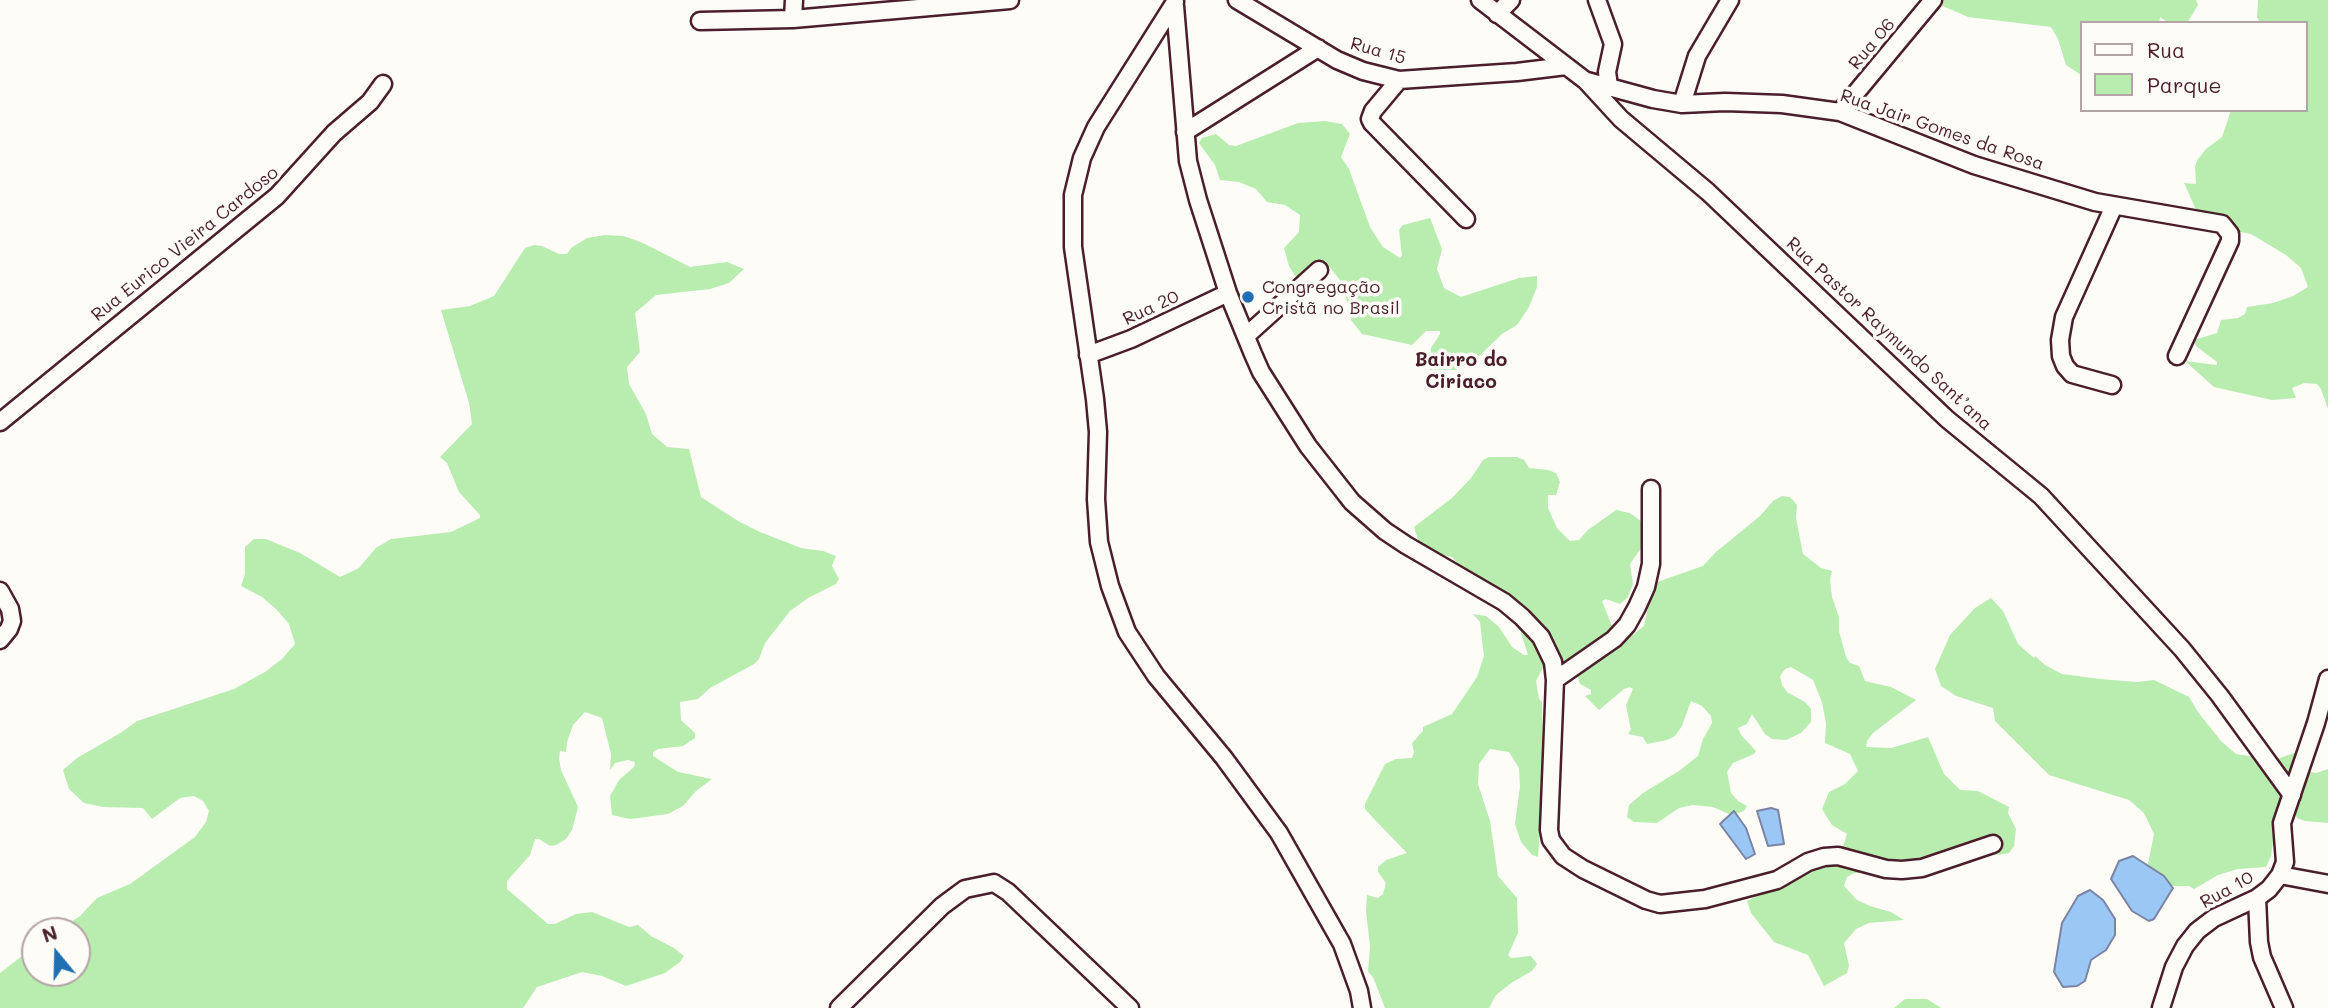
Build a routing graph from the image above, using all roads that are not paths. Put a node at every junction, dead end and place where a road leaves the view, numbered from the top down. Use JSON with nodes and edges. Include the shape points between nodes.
{"nodes":[{"id":1,"x":793,"y":0,"type":"edge"},
{"id":2,"x":1010,"y":0,"type":"edge"},
{"id":3,"x":1237,"y":0,"type":"edge"},
{"id":4,"x":1480,"y":0,"type":"edge"},
{"id":5,"x":1511,"y":0,"type":"edge"},
{"id":6,"x":1597,"y":0,"type":"edge"},
{"id":7,"x":1730,"y":0,"type":"edge"},
{"id":8,"x":1933,"y":0,"type":"edge"},
{"id":9,"x":1175,"y":3,"type":"edge"},
{"id":10,"x":894,"y":4,"type":"edge"},
{"id":11,"x":1497,"y":14,"type":"junction"},
{"id":12,"x":793,"y":19,"type":"junction"},
{"id":13,"x":700,"y":20,"type":"dead end"},
{"id":14,"x":1318,"y":48,"type":"junction"},
{"id":15,"x":1566,"y":66,"type":"junction"},
{"id":16,"x":1399,"y":80,"type":"junction"},
{"id":17,"x":1586,"y":81,"type":"junction"},
{"id":18,"x":383,"y":84,"type":"dead end"},
{"id":19,"x":1609,"y":86,"type":"junction"},
{"id":20,"x":1682,"y":104,"type":"junction"},
{"id":21,"x":1840,"y":112,"type":"junction"},
{"id":22,"x":1185,"y":132,"type":"junction"},
{"id":23,"x":2114,"y":205,"type":"junction"},
{"id":24,"x":1466,"y":219,"type":"dead end"},
{"id":25,"x":1319,"y":270,"type":"dead end"},
{"id":26,"x":1228,"y":293,"type":"junction"},
{"id":27,"x":1246,"y":336,"type":"junction"},
{"id":28,"x":1088,"y":355,"type":"junction"},
{"id":29,"x":2177,"y":356,"type":"dead end"},
{"id":30,"x":2112,"y":386,"type":"dead end"},
{"id":31,"x":0,"y":422,"type":"edge"},
{"id":32,"x":1651,"y":489,"type":"dead end"},
{"id":33,"x":0,"y":591,"type":"edge"},
{"id":34,"x":0,"y":640,"type":"edge"},
{"id":35,"x":2328,"y":679,"type":"edge"},
{"id":36,"x":1555,"y":680,"type":"junction"},
{"id":37,"x":2292,"y":795,"type":"junction"},
{"id":38,"x":1993,"y":844,"type":"dead end"},
{"id":39,"x":2280,"y":875,"type":"junction"},
{"id":40,"x":2328,"y":884,"type":"edge"},
{"id":41,"x":2257,"y":898,"type":"junction"},
{"id":42,"x":838,"y":1008,"type":"edge"},
{"id":43,"x":1130,"y":1008,"type":"edge"},
{"id":44,"x":1362,"y":1008,"type":"edge"},
{"id":45,"x":2161,"y":1008,"type":"edge"},
{"id":46,"x":2284,"y":1008,"type":"edge"}],
"edges":[{"from":1,"to":12,"type":"street"},
{"from":2,"to":10,"type":"street","via":[[959,6]]},
{"from":3,"to":14,"type":"street","name":"Rua 15"},
{"from":4,"to":11,"type":"street","name":"Rua Pastor Raymundo Sant’ana"},
{"from":5,"to":11,"type":"street"},
{"from":6,"to":19,"type":"street","via":[[1613,44]]},
{"from":7,"to":20,"type":"street","via":[[1697,56]]},
{"from":8,"to":21,"type":"street","name":"Rua 06"},
{"from":9,"to":22,"type":"street"},
{"from":9,"to":28,"type":"street","via":[[1096,127],[1082,158],[1073,195],[1073,247]]},
{"from":10,"to":12,"type":"street"},
{"from":11,"to":15,"type":"street","name":"Rua Pastor Raymundo Sant’ana"},
{"from":12,"to":13,"type":"street"},
{"from":14,"to":16,"type":"street","name":"Rua 15","via":[[1363,71]]},
{"from":14,"to":22,"type":"street"},
{"from":15,"to":16,"type":"street","name":"Rua 15"},
{"from":15,"to":17,"type":"street","name":"Rua Pastor Raymundo Sant’ana"},
{"from":16,"to":24,"type":"street","via":[[1370,119]]},
{"from":17,"to":19,"type":"street","name":"Rua Jair Gomes da Rosa"},
{"from":17,"to":37,"type":"street","name":"Rua Pastor Raymundo Sant’ana","via":[[1621,119],[1709,192],[1947,419],[2041,496],[2182,649]]},
{"from":18,"to":31,"type":"street","name":"Rua Eurico Vieira Cardoso","via":[[277,196]]},
{"from":19,"to":20,"type":"street","name":"Rua Jair Gomes da Rosa"},
{"from":20,"to":21,"type":"street","name":"Rua Jair Gomes da Rosa","via":[[1782,104]]},
{"from":21,"to":23,"type":"street","name":"Rua Jair Gomes da Rosa","via":[[1974,165]]},
{"from":22,"to":26,"type":"street","via":[[1198,200]]},
{"from":23,"to":29,"type":"street","name":"Rua Jair Gomes da Rosa","via":[[2222,225],[2230,234]]},
{"from":23,"to":30,"type":"street","via":[[2064,317],[2060,340],[2061,356],[2072,374]]},
{"from":25,"to":27,"type":"street"},
{"from":26,"to":27,"type":"street"},
{"from":26,"to":28,"type":"street","name":"Rua 20"},
{"from":27,"to":36,"type":"street","via":[[1261,372],[1308,446],[1352,502],[1385,531],[1522,617],[1541,636],[1553,662]]},
{"from":28,"to":44,"type":"street","via":[[1098,432],[1099,542],[1126,632],[1279,833],[1342,944]]},
{"from":32,"to":36,"type":"street","via":[[1651,564],[1628,625]]},
{"from":33,"to":34,"type":"street","via":[[12,621]]},
{"from":35,"to":37,"type":"street","name":"Rua 10"},
{"from":36,"to":38,"type":"street","via":[[1551,840],[1563,856],[1583,869],[1646,900],[1660,904],[1705,899],[1777,880],[1824,856],[1902,870],[1922,868]]},
{"from":37,"to":39,"type":"street","name":"Rua 10","via":[[2282,824],[2285,862]]},
{"from":39,"to":40,"type":"street"},
{"from":39,"to":41,"type":"street","name":"Rua 10"},
{"from":41,"to":45,"type":"street","name":"Rua 10","via":[[2197,931],[2174,967]]},
{"from":41,"to":46,"type":"street","via":[[2262,957]]},
{"from":42,"to":43,"type":"street","via":[[942,906],[965,889],[994,883]]}]}
